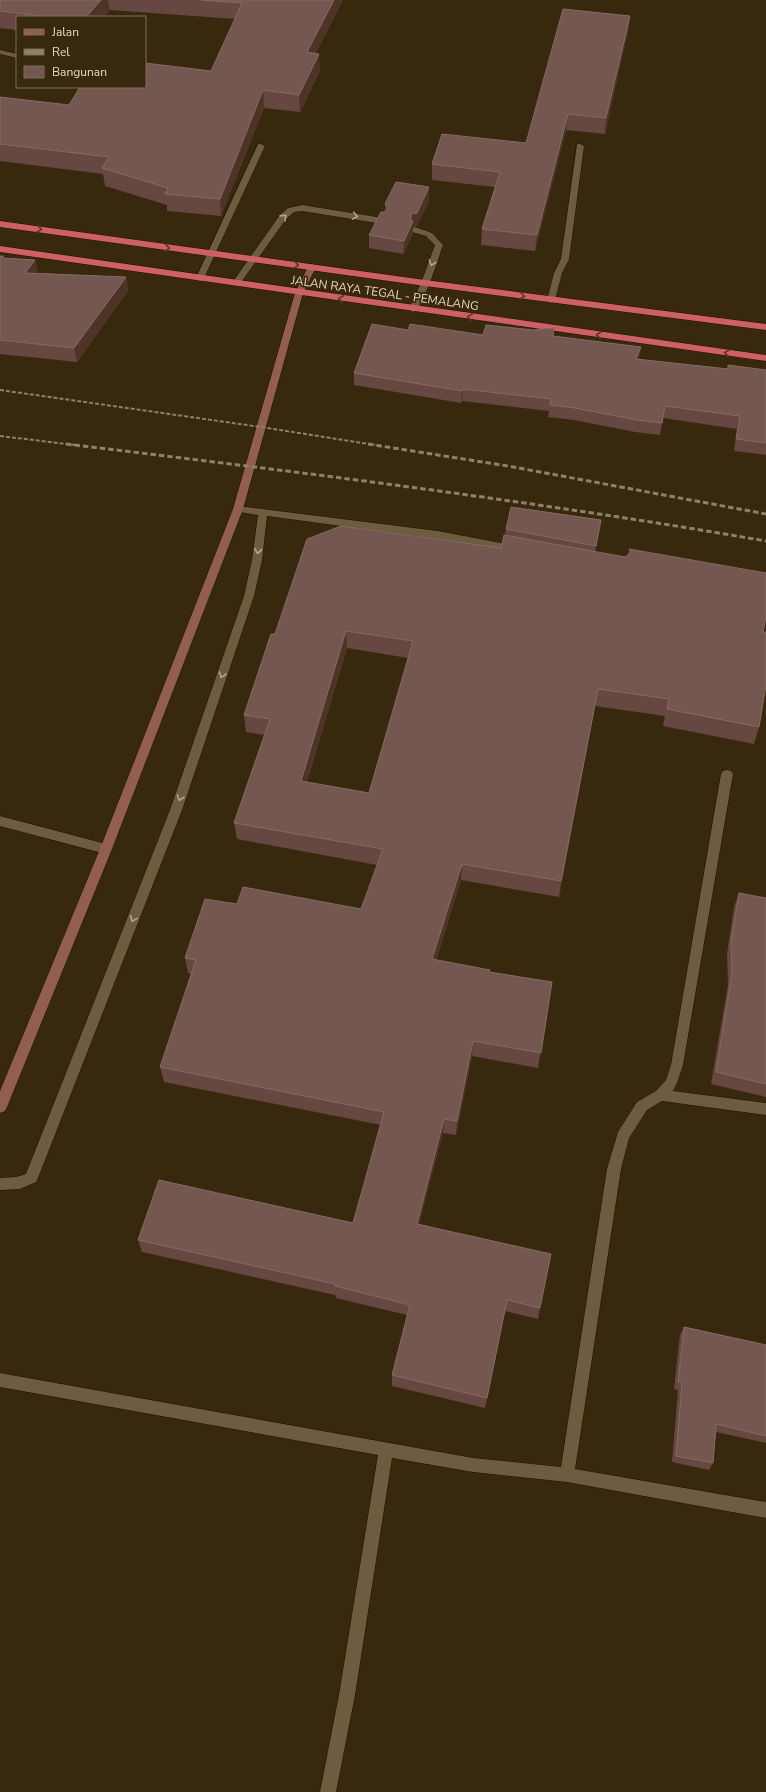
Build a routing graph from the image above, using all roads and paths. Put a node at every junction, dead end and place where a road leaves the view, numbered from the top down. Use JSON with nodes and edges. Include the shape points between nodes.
{"nodes":[{"id":1,"x":0,"y":52,"type":"edge"},
{"id":2,"x":16,"y":56,"type":"edge"},
{"id":3,"x":261,"y":146,"type":"dead end"},
{"id":4,"x":580,"y":146,"type":"dead end"},
{"id":5,"x":383,"y":221,"type":"edge"},
{"id":6,"x":0,"y":224,"type":"edge"},
{"id":7,"x":415,"y":230,"type":"edge"},
{"id":8,"x":0,"y":250,"type":"edge"},
{"id":9,"x":213,"y":254,"type":"junction"},
{"id":10,"x":252,"y":259,"type":"junction"},
{"id":11,"x":312,"y":267,"type":"junction"},
{"id":12,"x":200,"y":278,"type":"junction"},
{"id":13,"x":425,"y":283,"type":"junction"},
{"id":14,"x":236,"y":284,"type":"junction"},
{"id":15,"x":299,"y":293,"type":"junction"},
{"id":16,"x":551,"y":300,"type":"junction"},
{"id":17,"x":413,"y":309,"type":"junction"},
{"id":18,"x":766,"y":327,"type":"edge"},
{"id":19,"x":766,"y":358,"type":"edge"},
{"id":20,"x":238,"y":509,"type":"junction"},
{"id":21,"x":262,"y":512,"type":"junction"},
{"id":22,"x":530,"y":552,"type":"edge"},
{"id":23,"x":727,"y":774,"type":"dead end"},
{"id":24,"x":0,"y":821,"type":"edge"},
{"id":25,"x":106,"y":848,"type":"junction"},
{"id":26,"x":661,"y":1095,"type":"junction"},
{"id":27,"x":0,"y":1107,"type":"edge"},
{"id":28,"x":766,"y":1109,"type":"edge"},
{"id":29,"x":0,"y":1184,"type":"edge"},
{"id":30,"x":0,"y":1380,"type":"edge"},
{"id":31,"x":386,"y":1450,"type":"junction"},
{"id":32,"x":567,"y":1475,"type":"junction"},
{"id":33,"x":766,"y":1510,"type":"edge"},
{"id":34,"x":328,"y":1792,"type":"edge"}],
"edges":[{"from":1,"to":2,"type":"street"},
{"from":3,"to":9,"type":"street"},
{"from":4,"to":16,"type":"street","via":[[565,259]]},
{"from":10,"to":5,"type":"street","one_way":true,"via":[[291,210],[302,208]]},
{"from":6,"to":9,"type":"highway","name":"JALAN RAYA TEGAL - PEMALANG","one_way":true},
{"from":7,"to":13,"type":"street","one_way":true,"via":[[430,234],[439,245]]},
{"from":8,"to":12,"type":"highway","name":"JALAN RAYA TEGAL - PEMALANG"},
{"from":9,"to":10,"type":"highway","name":"JALAN RAYA TEGAL - PEMALANG"},
{"from":9,"to":12,"type":"street"},
{"from":10,"to":11,"type":"highway","name":"JALAN RAYA TEGAL - PEMALANG","one_way":true},
{"from":10,"to":14,"type":"street"},
{"from":11,"to":13,"type":"highway","name":"JALAN RAYA TEGAL - PEMALANG"},
{"from":11,"to":15,"type":"main road"},
{"from":12,"to":14,"type":"highway","name":"JALAN RAYA TEGAL - PEMALANG"},
{"from":13,"to":16,"type":"highway","name":"JALAN RAYA TEGAL - PEMALANG","one_way":true},
{"from":13,"to":17,"type":"street"},
{"from":14,"to":15,"type":"highway","name":"JALAN RAYA TEGAL - PEMALANG"},
{"from":17,"to":15,"type":"highway","name":"JALAN RAYA TEGAL - PEMALANG","one_way":true},
{"from":15,"to":20,"type":"main road"},
{"from":16,"to":18,"type":"highway","name":"JALAN RAYA TEGAL - PEMALANG"},
{"from":19,"to":17,"type":"highway","name":"JALAN RAYA TEGAL - PEMALANG","one_way":true},
{"from":20,"to":21,"type":"street"},
{"from":20,"to":25,"type":"main road"},
{"from":21,"to":22,"type":"street","via":[[438,535]]},
{"from":21,"to":29,"type":"street","one_way":true,"via":[[257,560],[249,596],[176,810],[31,1178],[15,1184]]},
{"from":23,"to":26,"type":"street","via":[[677,1065],[671,1083]]},
{"from":24,"to":25,"type":"street"},
{"from":25,"to":27,"type":"main road"},
{"from":26,"to":28,"type":"street"},
{"from":26,"to":32,"type":"street","via":[[642,1106],[623,1136],[614,1169]]},
{"from":30,"to":31,"type":"street"},
{"from":31,"to":32,"type":"street","via":[[474,1465]]},
{"from":31,"to":34,"type":"street","via":[[347,1695]]},
{"from":32,"to":33,"type":"street"}]}
